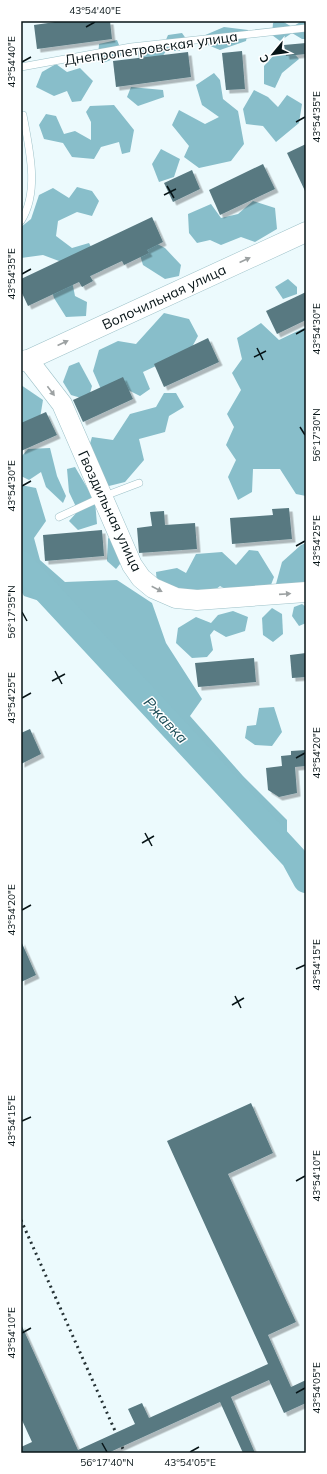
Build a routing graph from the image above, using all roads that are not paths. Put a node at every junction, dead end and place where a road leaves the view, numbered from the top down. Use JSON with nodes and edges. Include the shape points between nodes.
{"nodes":[{"id":1,"x":306,"y":28,"type":"edge"},
{"id":2,"x":21,"y":67,"type":"edge"},
{"id":3,"x":21,"y":115,"type":"edge"},
{"id":4,"x":21,"y":221,"type":"edge"},
{"id":5,"x":306,"y":232,"type":"edge"},
{"id":6,"x":24,"y":360,"type":"edge"},
{"id":7,"x":139,"y":484,"type":"dead end"},
{"id":8,"x":102,"y":497,"type":"junction"},
{"id":9,"x":58,"y":517,"type":"dead end"},
{"id":10,"x":306,"y":592,"type":"edge"}],
"edges":[{"from":1,"to":2,"type":"lane","name":"Днепропетровская улица","via":[[131,47]]},
{"from":3,"to":4,"type":"lane","via":[[24,115],[30,151],[31,194],[27,212]]},
{"from":6,"to":5,"type":"street","name":"Волочильная улица","one_way":true},
{"from":6,"to":8,"type":"street","name":"Гвоздильная улица","one_way":true,"via":[[62,404]]},
{"from":7,"to":8,"type":"lane"},
{"from":8,"to":9,"type":"lane"},
{"from":8,"to":10,"type":"street","name":"Гвоздильная улица","one_way":true,"via":[[132,565],[141,578],[153,588],[176,598],[197,600]]}]}
